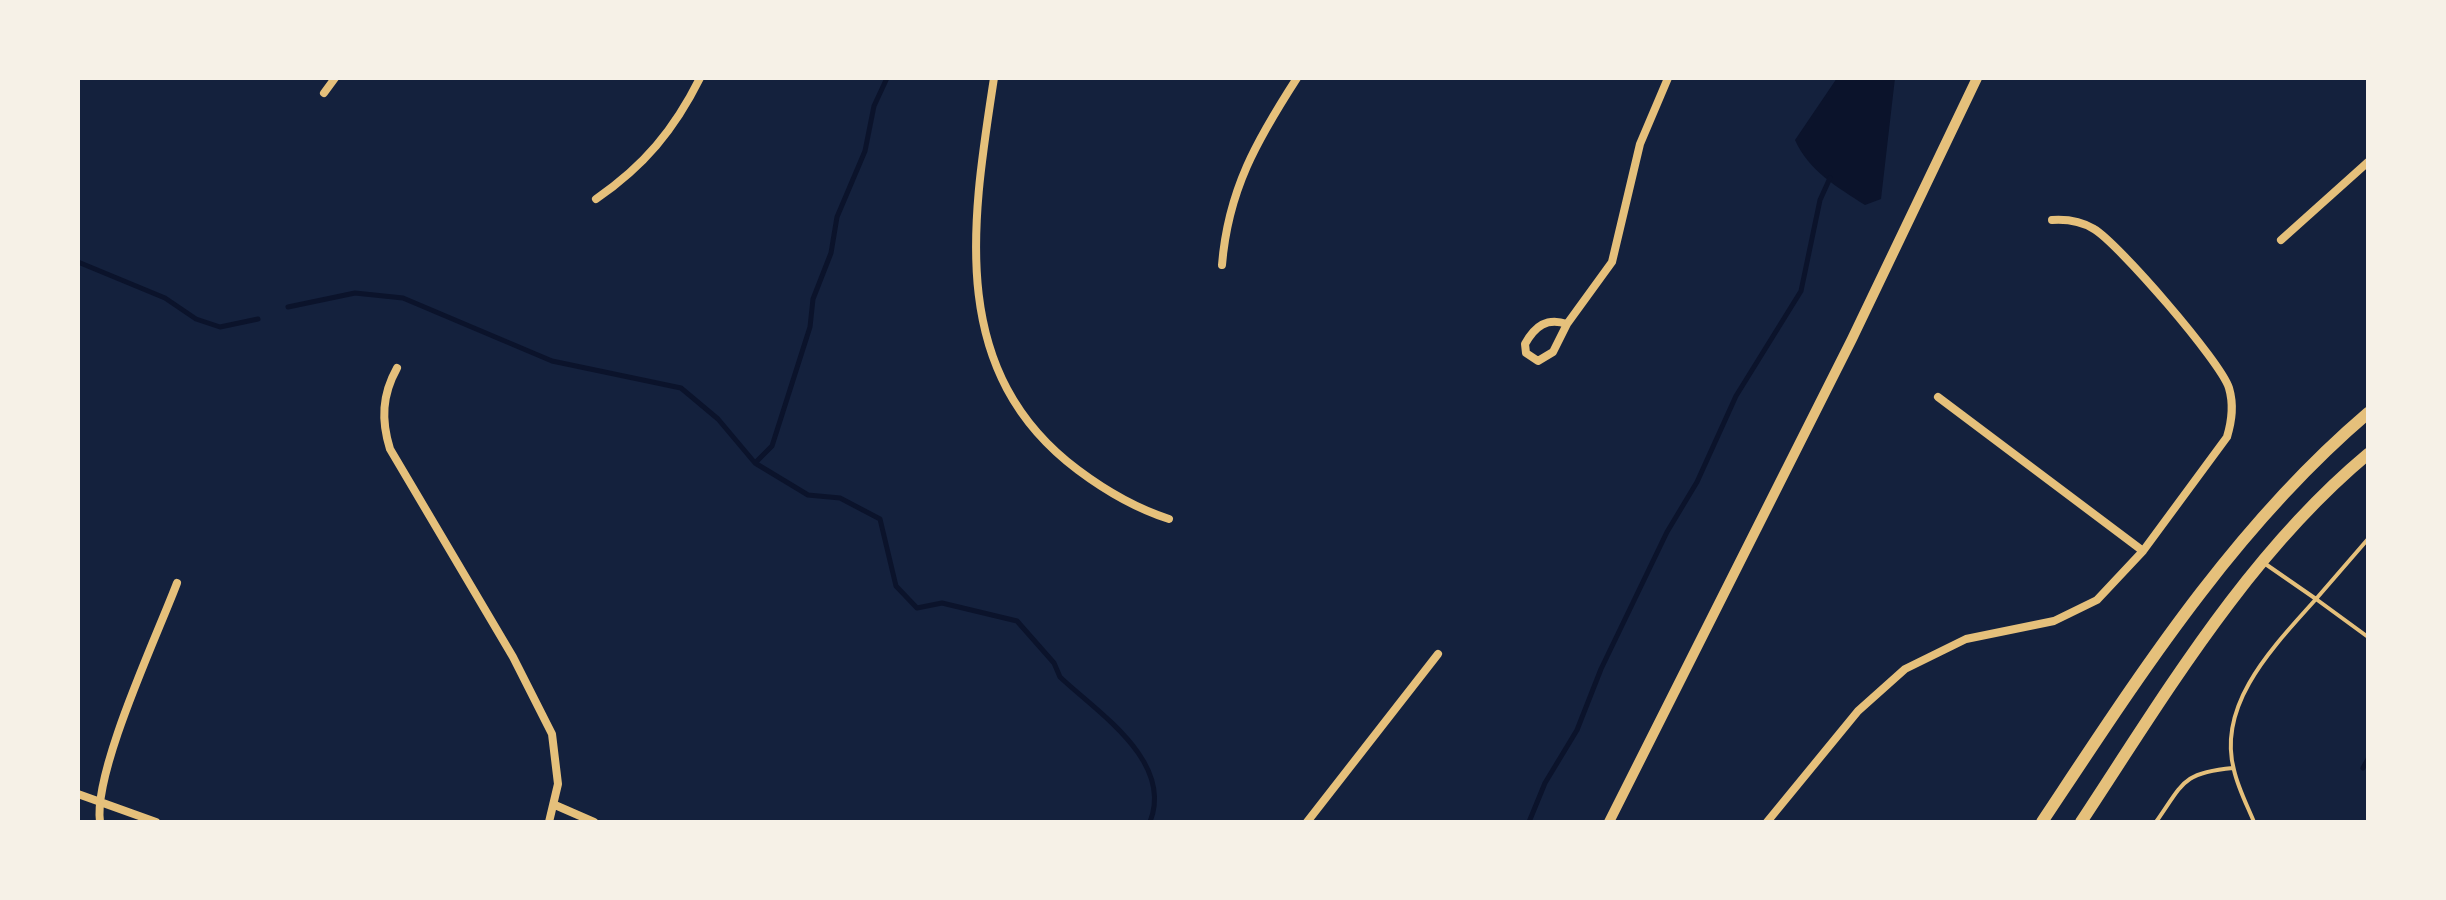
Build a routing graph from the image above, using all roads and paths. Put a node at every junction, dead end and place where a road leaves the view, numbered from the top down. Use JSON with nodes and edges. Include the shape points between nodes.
{"nodes":[{"id":1,"x":335,"y":78,"type":"edge"},
{"id":2,"x":700,"y":78,"type":"edge"},
{"id":3,"x":994,"y":78,"type":"edge"},
{"id":4,"x":1297,"y":78,"type":"edge"},
{"id":5,"x":1668,"y":78,"type":"edge"},
{"id":6,"x":1977,"y":78,"type":"edge"},
{"id":7,"x":324,"y":93,"type":"dead end"},
{"id":8,"x":2368,"y":162,"type":"edge"},
{"id":9,"x":596,"y":199,"type":"dead end"},
{"id":10,"x":2052,"y":220,"type":"dead end"},
{"id":11,"x":2281,"y":240,"type":"dead end"},
{"id":12,"x":1222,"y":265,"type":"dead end"},
{"id":13,"x":1567,"y":324,"type":"junction"},
{"id":14,"x":397,"y":368,"type":"dead end"},
{"id":15,"x":1938,"y":397,"type":"dead end"},
{"id":16,"x":2368,"y":413,"type":"edge"},
{"id":17,"x":2368,"y":454,"type":"edge"},
{"id":18,"x":1169,"y":519,"type":"dead end"},
{"id":19,"x":2368,"y":539,"type":"edge"},
{"id":20,"x":2143,"y":551,"type":"junction"},
{"id":21,"x":2262,"y":562,"type":"junction"},
{"id":22,"x":177,"y":583,"type":"dead end"},
{"id":23,"x":2316,"y":599,"type":"junction"},
{"id":24,"x":2368,"y":637,"type":"edge"},
{"id":25,"x":1438,"y":654,"type":"dead end"},
{"id":26,"x":2233,"y":768,"type":"junction"},
{"id":27,"x":78,"y":794,"type":"edge"},
{"id":28,"x":97,"y":802,"type":"junction"},
{"id":29,"x":555,"y":805,"type":"junction"},
{"id":30,"x":100,"y":822,"type":"edge"},
{"id":31,"x":156,"y":822,"type":"edge"},
{"id":32,"x":549,"y":822,"type":"edge"},
{"id":33,"x":594,"y":822,"type":"edge"},
{"id":34,"x":1307,"y":822,"type":"edge"},
{"id":35,"x":1609,"y":822,"type":"edge"},
{"id":36,"x":1767,"y":822,"type":"edge"},
{"id":37,"x":2042,"y":822,"type":"edge"},
{"id":38,"x":2081,"y":822,"type":"edge"},
{"id":39,"x":2156,"y":822,"type":"edge"},
{"id":40,"x":2254,"y":822,"type":"edge"}],
"edges":[{"from":1,"to":7,"type":"street"},
{"from":2,"to":9,"type":"street","via":[[663,141],[629,176]]},
{"from":3,"to":18,"type":"street","via":[[975,246],[976,287],[993,361],[1020,410],[1056,453],[1124,501]]},
{"from":4,"to":12,"type":"street","via":[[1233,196]]},
{"from":5,"to":13,"type":"street","via":[[1640,144],[1612,262]]},
{"from":6,"to":35,"type":"street"},
{"from":8,"to":11,"type":"street"},
{"from":10,"to":20,"type":"street","via":[[2078,222],[2108,239],[2228,386],[2232,420],[2227,437]]},
{"from":13,"to":13,"type":"street","via":[[1541,324],[1525,344],[1526,353],[1538,361],[1547,359]]},
{"from":14,"to":29,"type":"street","via":[[383,415],[390,449],[545,717],[557,759]]},
{"from":15,"to":20,"type":"street"},
{"from":16,"to":37,"type":"main road","via":[[2288,487],[2229,552]]},
{"from":17,"to":21,"type":"main road"},
{"from":19,"to":23,"type":"lane"},
{"from":20,"to":36,"type":"street","via":[[2114,584],[2076,613],[1981,634],[1905,669],[1858,711]]},
{"from":21,"to":23,"type":"lane"},
{"from":21,"to":38,"type":"main road"},
{"from":22,"to":28,"type":"street"},
{"from":23,"to":24,"type":"lane"},
{"from":23,"to":26,"type":"lane","via":[[2253,677],[2231,731]]},
{"from":25,"to":34,"type":"street"},
{"from":26,"to":39,"type":"lane","via":[[2187,778]]},
{"from":26,"to":40,"type":"lane"},
{"from":27,"to":28,"type":"street"},
{"from":28,"to":30,"type":"street"},
{"from":28,"to":31,"type":"street"},
{"from":29,"to":32,"type":"street"},
{"from":29,"to":33,"type":"street"}]}
